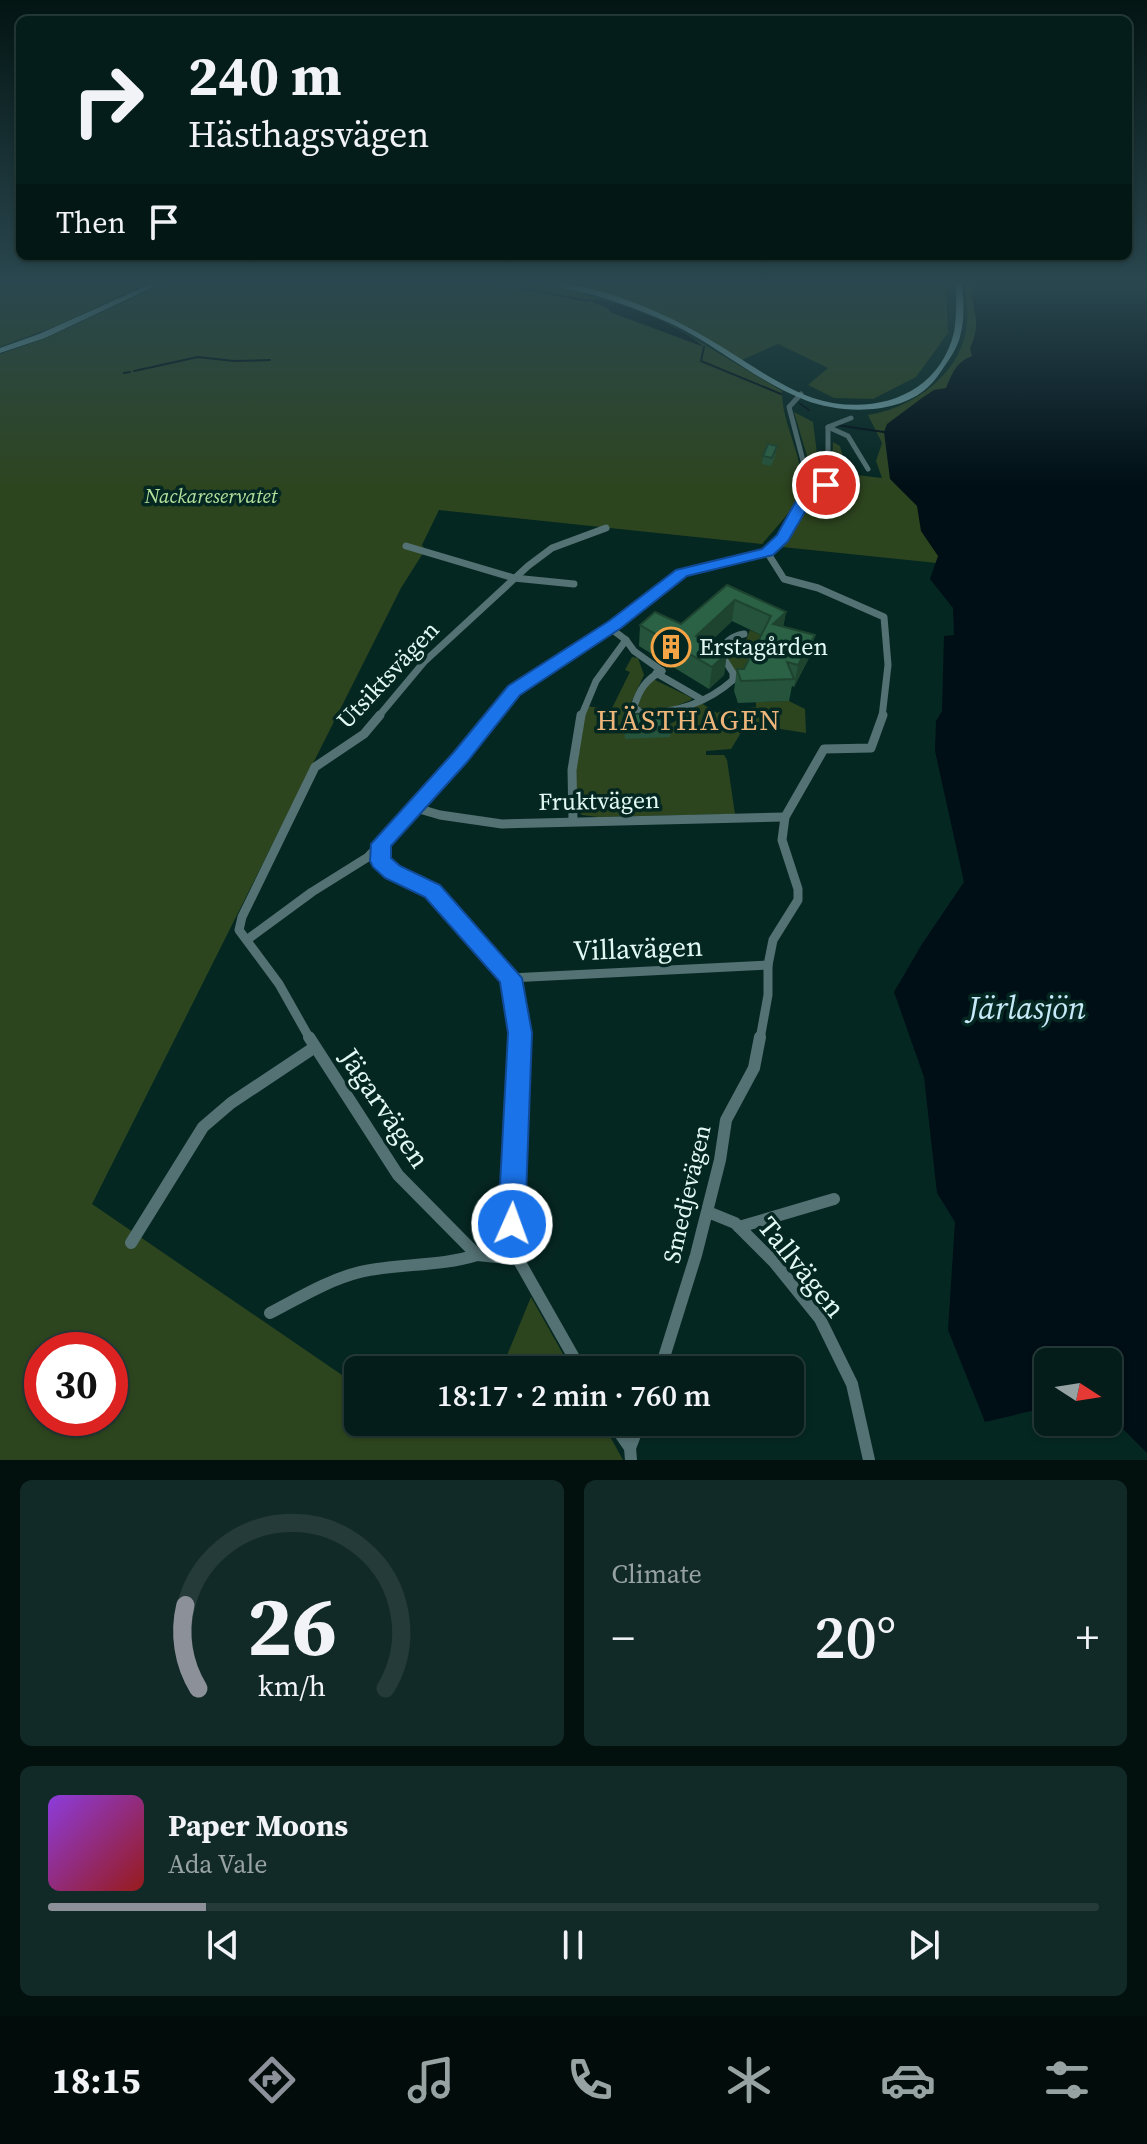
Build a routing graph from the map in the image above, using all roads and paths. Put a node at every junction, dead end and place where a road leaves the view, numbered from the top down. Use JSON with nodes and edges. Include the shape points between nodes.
{"nodes":[{"id":1,"x":721,"y":351,"type":"edge"},
{"id":2,"x":951,"y":351,"type":"edge"},
{"id":3,"x":801,"y":394,"type":"junction"},
{"id":4,"x":851,"y":418,"type":"dead end"},
{"id":5,"x":828,"y":427,"type":"junction"},
{"id":6,"x":868,"y":469,"type":"dead end"},
{"id":7,"x":810,"y":488,"type":"junction"},
{"id":8,"x":606,"y":528,"type":"dead end"},
{"id":9,"x":406,"y":546,"type":"dead end"},
{"id":10,"x":767,"y":552,"type":"junction"},
{"id":11,"x":514,"y":578,"type":"junction"},
{"id":12,"x":574,"y":584,"type":"dead end"},
{"id":13,"x":610,"y":628,"type":"junction"},
{"id":14,"x":744,"y":634,"type":"dead end"},
{"id":15,"x":626,"y":640,"type":"junction"},
{"id":16,"x":659,"y":672,"type":"junction"},
{"id":17,"x":701,"y":699,"type":"junction"},
{"id":18,"x":416,"y":808,"type":"junction"},
{"id":19,"x":785,"y":817,"type":"junction"},
{"id":20,"x":573,"y":821,"type":"junction"},
{"id":21,"x":381,"y":844,"type":"junction"},
{"id":22,"x":248,"y":939,"type":"junction"},
{"id":23,"x":768,"y":965,"type":"junction"},
{"id":24,"x":510,"y":978,"type":"junction"},
{"id":25,"x":315,"y":1047,"type":"junction"},
{"id":26,"x":834,"y":1199,"type":"dead end"},
{"id":27,"x":708,"y":1212,"type":"junction"},
{"id":28,"x":739,"y":1227,"type":"junction"},
{"id":29,"x":131,"y":1243,"type":"dead end"},
{"id":30,"x":477,"y":1255,"type":"junction"},
{"id":31,"x":518,"y":1259,"type":"junction"},
{"id":32,"x":270,"y":1313,"type":"dead end"},
{"id":33,"x":573,"y":1356,"type":"edge"},
{"id":34,"x":664,"y":1356,"type":"edge"},
{"id":35,"x":620,"y":1436,"type":"edge"},
{"id":36,"x":631,"y":1454,"type":"edge"},
{"id":37,"x":869,"y":1460,"type":"edge"}],
"edges":[{"from":1,"to":3,"type":"main road"},
{"from":2,"to":3,"type":"main road","via":[[922,389],[887,405],[836,406]]},
{"from":3,"to":7,"type":"street","via":[[789,407]]},
{"from":4,"to":5,"type":"street"},
{"from":5,"to":6,"type":"street","via":[[848,436]]},
{"from":5,"to":7,"type":"street","via":[[828,452],[821,468],[828,482]]},
{"from":7,"to":10,"type":"street","via":[[783,537]]},
{"from":8,"to":11,"type":"street","name":"Utsiktsvägen","via":[[552,548]]},
{"from":9,"to":11,"type":"street"},
{"from":10,"to":13,"type":"street","via":[[681,573]]},
{"from":10,"to":19,"type":"street","via":[[784,579],[884,617],[890,659],[871,748],[824,749]]},
{"from":11,"to":12,"type":"street"},
{"from":11,"to":22,"type":"street","name":"Utsiktsvägen","via":[[424,662],[364,734],[315,767],[242,917],[239,930]]},
{"from":13,"to":15,"type":"street"},
{"from":13,"to":18,"type":"street","via":[[514,691]]},
{"from":14,"to":17,"type":"street","via":[[722,646],[733,680]]},
{"from":15,"to":16,"type":"street"},
{"from":15,"to":20,"type":"street","via":[[594,684],[577,721]]},
{"from":16,"to":17,"type":"street"},
{"from":16,"to":17,"type":"street","via":[[648,676],[638,695],[634,707],[641,713]]},
{"from":18,"to":20,"type":"street","name":"Fruktvägen","via":[[502,824]]},
{"from":18,"to":21,"type":"street"},
{"from":19,"to":20,"type":"street","name":"Fruktvägen"},
{"from":19,"to":23,"type":"street","name":"Smedjevägen","via":[[782,840],[798,900],[777,930]]},
{"from":21,"to":22,"type":"street"},
{"from":21,"to":24,"type":"street","via":[[380,861],[432,891]]},
{"from":22,"to":25,"type":"street","name":"Jägarvägen"},
{"from":23,"to":24,"type":"street","name":"Villavägen"},
{"from":23,"to":27,"type":"street","name":"Smedjevägen","via":[[768,995],[754,1068],[726,1120]]},
{"from":24,"to":31,"type":"street","via":[[520,1033],[512,1224]]},
{"from":25,"to":29,"type":"street","via":[[203,1127]]},
{"from":25,"to":30,"type":"street","name":"Jägarvägen","via":[[398,1175]]},
{"from":26,"to":28,"type":"street"},
{"from":27,"to":28,"type":"street","name":"Tallvägen"},
{"from":27,"to":34,"type":"street","name":"Smedjevägen"},
{"from":28,"to":37,"type":"street","name":"Tallvägen","via":[[820,1319],[852,1384]]},
{"from":30,"to":31,"type":"street"},
{"from":30,"to":32,"type":"street","via":[[455,1264],[364,1271]]},
{"from":31,"to":33,"type":"street"},
{"from":35,"to":36,"type":"street"}]}
